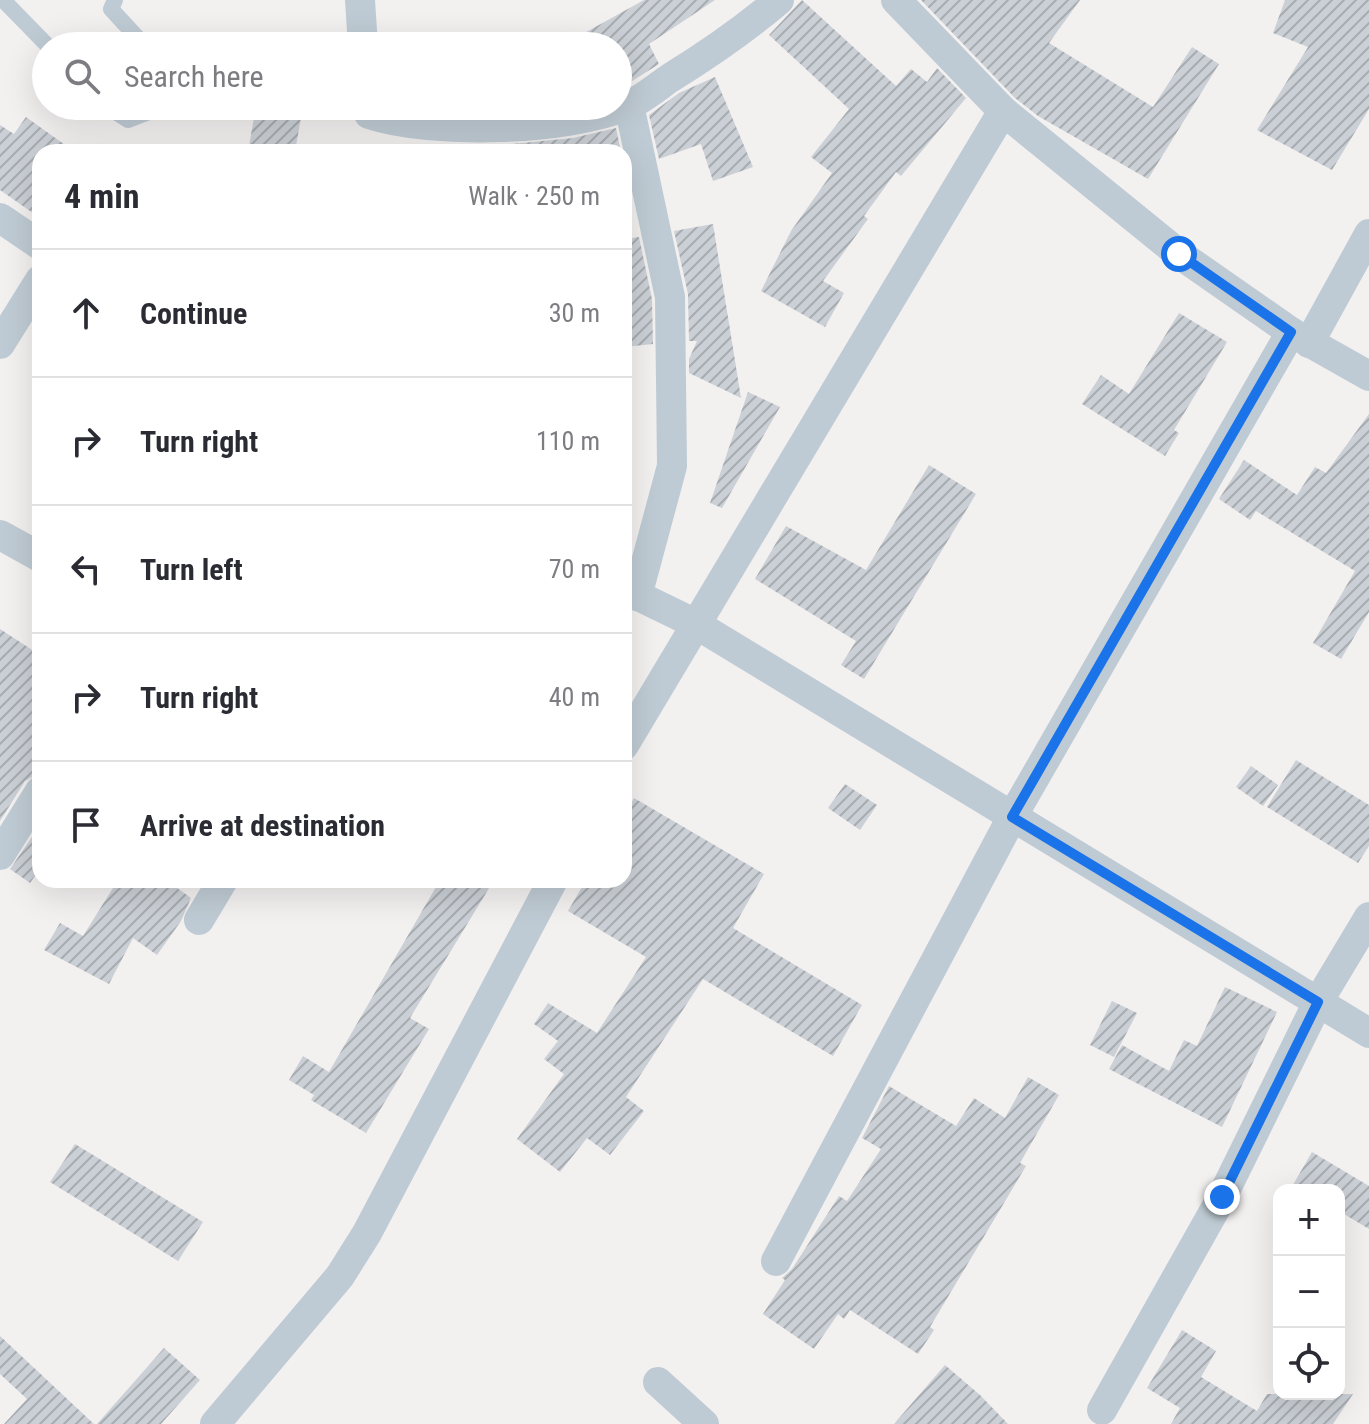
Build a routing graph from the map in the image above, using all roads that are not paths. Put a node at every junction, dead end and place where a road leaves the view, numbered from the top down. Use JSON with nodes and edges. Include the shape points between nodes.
{"nodes":[{"id":1,"x":3,"y":0,"type":"edge"},
{"id":2,"x":115,"y":0,"type":"edge"},
{"id":3,"x":360,"y":0,"type":"edge"},
{"id":4,"x":779,"y":0,"type":"edge"},
{"id":5,"x":896,"y":0,"type":"edge"},
{"id":6,"x":34,"y":32,"type":"edge"},
{"id":7,"x":132,"y":32,"type":"edge"},
{"id":8,"x":362,"y":32,"type":"edge"},
{"id":9,"x":632,"y":103,"type":"edge"},
{"id":10,"x":1003,"y":111,"type":"junction"},
{"id":11,"x":632,"y":119,"type":"edge"},
{"id":12,"x":391,"y":120,"type":"edge"},
{"id":13,"x":568,"y":120,"type":"edge"},
{"id":14,"x":0,"y":218,"type":"edge"},
{"id":15,"x":1369,"y":234,"type":"edge"},
{"id":16,"x":32,"y":240,"type":"edge"},
{"id":17,"x":32,"y":293,"type":"edge"},
{"id":18,"x":1300,"y":337,"type":"junction"},
{"id":19,"x":0,"y":344,"type":"edge"},
{"id":20,"x":1369,"y":376,"type":"edge"},
{"id":21,"x":0,"y":535,"type":"edge"},
{"id":22,"x":32,"y":553,"type":"edge"},
{"id":23,"x":632,"y":587,"type":"edge"},
{"id":24,"x":632,"y":594,"type":"edge"},
{"id":25,"x":694,"y":623,"type":"junction"},
{"id":26,"x":634,"y":708,"type":"edge"},
{"id":27,"x":32,"y":804,"type":"edge"},
{"id":28,"x":1012,"y":817,"type":"junction"},
{"id":29,"x":0,"y":855,"type":"edge"},
{"id":30,"x":218,"y":888,"type":"edge"},
{"id":31,"x":549,"y":888,"type":"edge"},
{"id":32,"x":1369,"y":917,"type":"edge"},
{"id":33,"x":199,"y":920,"type":"dead end"},
{"id":34,"x":1318,"y":1002,"type":"junction"},
{"id":35,"x":1369,"y":1033,"type":"edge"},
{"id":36,"x":776,"y":1261,"type":"dead end"},
{"id":37,"x":658,"y":1382,"type":"dead end"},
{"id":38,"x":1102,"y":1410,"type":"dead end"},
{"id":39,"x":215,"y":1424,"type":"edge"},
{"id":40,"x":704,"y":1424,"type":"edge"}],
"edges":[{"from":1,"to":6,"type":"lane"},
{"from":2,"to":7,"type":"lane","via":[[111,9]]},
{"from":3,"to":8,"type":"street"},
{"from":4,"to":9,"type":"street","via":[[738,35]]},
{"from":5,"to":10,"type":"street"},
{"from":10,"to":18,"type":"street","via":[[1179,254]]},
{"from":10,"to":25,"type":"street"},
{"from":11,"to":23,"type":"street","via":[[670,297],[672,466]]},
{"from":12,"to":13,"type":"street","via":[[495,126]]},
{"from":14,"to":16,"type":"street"},
{"from":15,"to":18,"type":"street"},
{"from":17,"to":19,"type":"street"},
{"from":18,"to":20,"type":"street"},
{"from":18,"to":28,"type":"street"},
{"from":21,"to":22,"type":"street"},
{"from":24,"to":25,"type":"street"},
{"from":25,"to":26,"type":"street"},
{"from":25,"to":28,"type":"street"},
{"from":27,"to":29,"type":"street"},
{"from":28,"to":34,"type":"street"},
{"from":28,"to":36,"type":"street"},
{"from":30,"to":33,"type":"street"},
{"from":31,"to":39,"type":"street","via":[[340,1276]]},
{"from":32,"to":34,"type":"street"},
{"from":34,"to":35,"type":"street"},
{"from":34,"to":38,"type":"street","via":[[1222,1197]]},
{"from":37,"to":40,"type":"street"}]}
